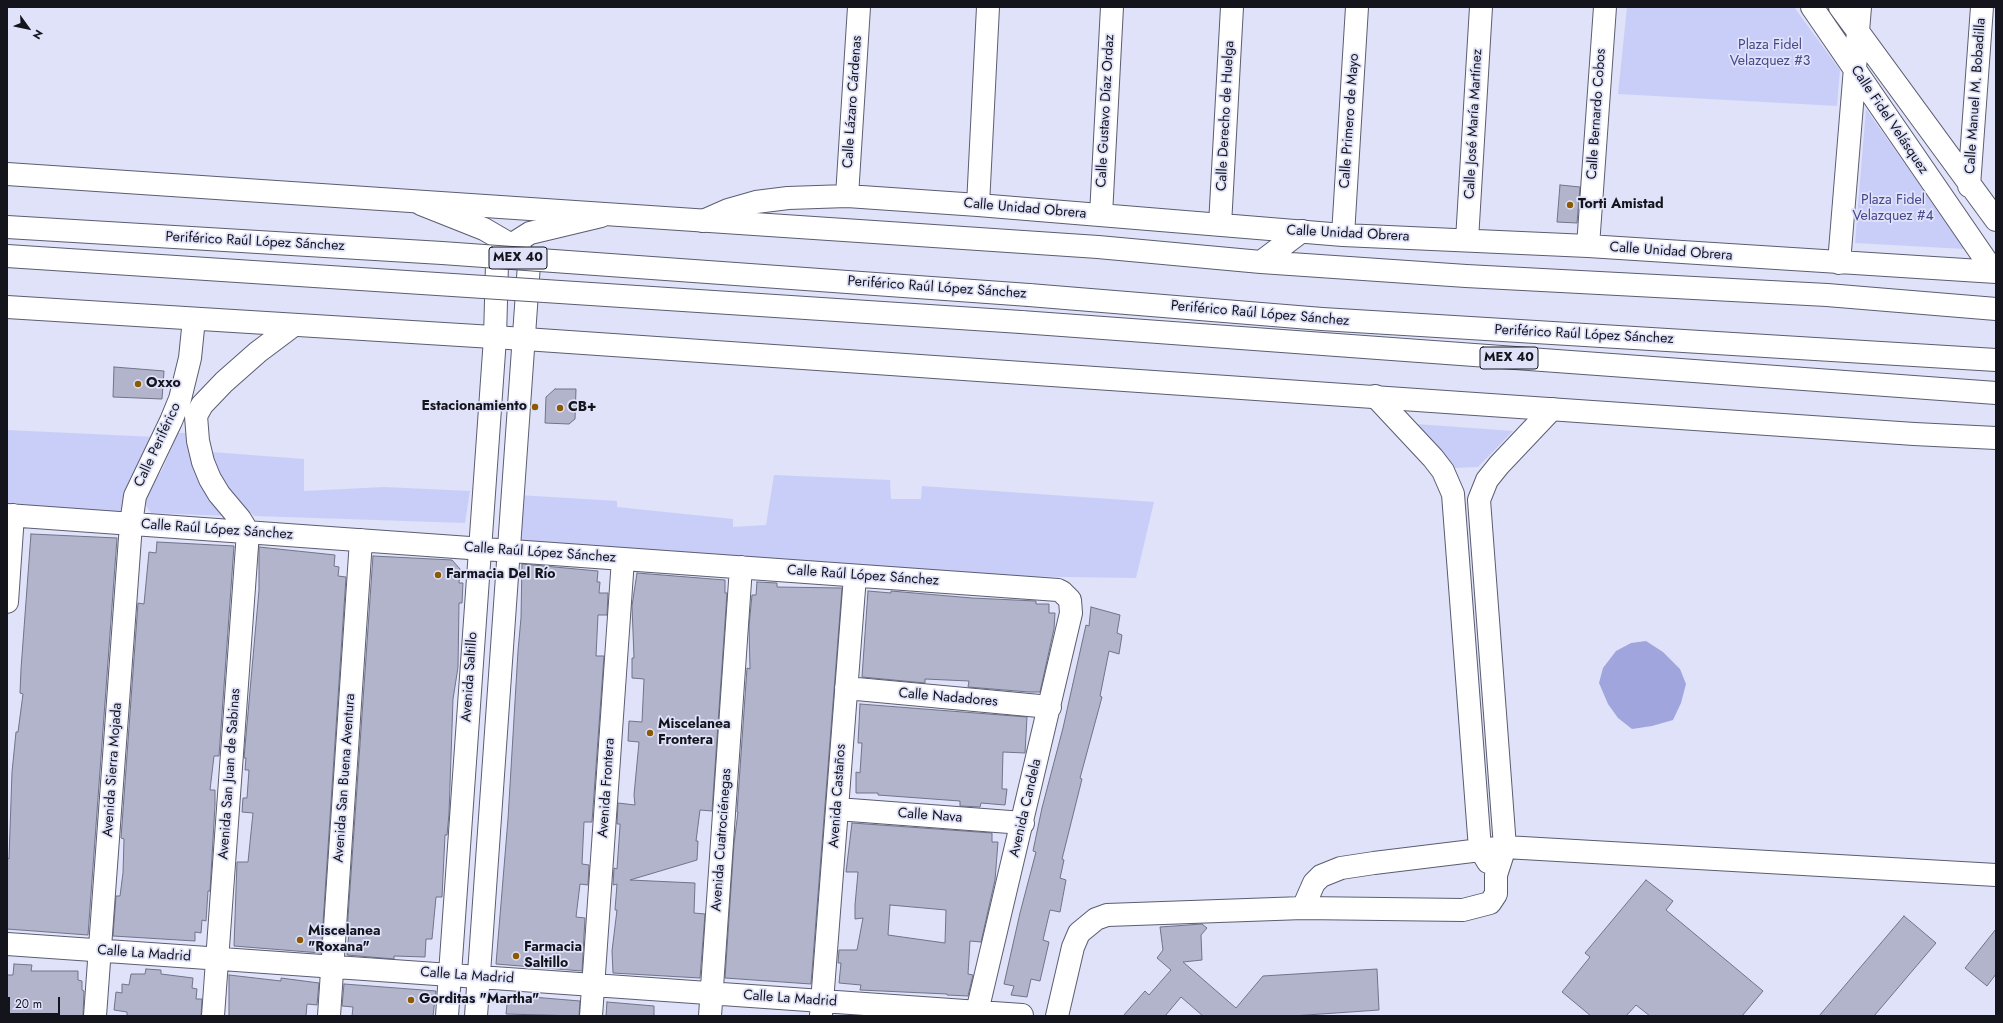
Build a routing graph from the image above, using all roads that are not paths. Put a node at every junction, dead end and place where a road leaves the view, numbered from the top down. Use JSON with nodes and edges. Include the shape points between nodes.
{"nodes":[{"id":1,"x":859,"y":7,"type":"edge"},
{"id":2,"x":988,"y":7,"type":"edge"},
{"id":3,"x":1112,"y":7,"type":"edge"},
{"id":4,"x":1232,"y":7,"type":"edge"},
{"id":5,"x":1358,"y":7,"type":"edge"},
{"id":6,"x":1481,"y":7,"type":"edge"},
{"id":7,"x":1605,"y":7,"type":"edge"},
{"id":8,"x":1812,"y":7,"type":"edge"},
{"id":9,"x":1840,"y":7,"type":"edge"},
{"id":10,"x":1860,"y":7,"type":"edge"},
{"id":11,"x":1982,"y":7,"type":"edge"},
{"id":12,"x":1858,"y":33,"type":"junction"},
{"id":13,"x":1856,"y":70,"type":"junction"},
{"id":14,"x":7,"y":174,"type":"edge"},
{"id":15,"x":1969,"y":186,"type":"junction"},
{"id":16,"x":847,"y":196,"type":"junction"},
{"id":17,"x":414,"y":201,"type":"junction"},
{"id":18,"x":978,"y":205,"type":"junction"},
{"id":19,"x":609,"y":214,"type":"junction"},
{"id":20,"x":1101,"y":215,"type":"junction"},
{"id":21,"x":703,"y":220,"type":"junction"},
{"id":22,"x":1996,"y":220,"type":"edge"},
{"id":23,"x":1220,"y":225,"type":"junction"},
{"id":24,"x":7,"y":227,"type":"edge"},
{"id":25,"x":1302,"y":231,"type":"junction"},
{"id":26,"x":1343,"y":234,"type":"junction"},
{"id":27,"x":1467,"y":240,"type":"junction"},
{"id":28,"x":511,"y":245,"type":"junction"},
{"id":29,"x":1588,"y":246,"type":"junction"},
{"id":30,"x":7,"y":256,"type":"edge"},
{"id":31,"x":1261,"y":262,"type":"junction"},
{"id":32,"x":1839,"y":263,"type":"junction"},
{"id":33,"x":1995,"y":272,"type":"edge"},
{"id":34,"x":7,"y":307,"type":"edge"},
{"id":35,"x":1996,"y":309,"type":"edge"},
{"id":36,"x":194,"y":319,"type":"junction"},
{"id":37,"x":294,"y":325,"type":"junction"},
{"id":38,"x":495,"y":338,"type":"junction"},
{"id":39,"x":525,"y":339,"type":"junction"},
{"id":40,"x":1996,"y":360,"type":"edge"},
{"id":41,"x":1996,"y":393,"type":"edge"},
{"id":42,"x":1375,"y":396,"type":"junction"},
{"id":43,"x":1552,"y":409,"type":"junction"},
{"id":44,"x":1996,"y":438,"type":"edge"},
{"id":45,"x":10,"y":515,"type":"edge"},
{"id":46,"x":131,"y":524,"type":"junction"},
{"id":47,"x":248,"y":532,"type":"junction"},
{"id":48,"x":361,"y":540,"type":"junction"},
{"id":49,"x":1481,"y":541,"type":"junction"},
{"id":50,"x":1456,"y":542,"type":"junction"},
{"id":51,"x":479,"y":549,"type":"junction"},
{"id":52,"x":508,"y":551,"type":"junction"},
{"id":53,"x":623,"y":559,"type":"junction"},
{"id":54,"x":740,"y":568,"type":"junction"},
{"id":55,"x":855,"y":576,"type":"junction"},
{"id":56,"x":1070,"y":600,"type":"joint"},
{"id":57,"x":7,"y":602,"type":"edge"},
{"id":58,"x":846,"y":688,"type":"junction"},
{"id":59,"x":1050,"y":707,"type":"junction"},
{"id":60,"x":837,"y":809,"type":"junction"},
{"id":61,"x":1022,"y":823,"type":"junction"},
{"id":62,"x":1505,"y":847,"type":"junction"},
{"id":63,"x":1480,"y":850,"type":"junction"},
{"id":64,"x":1496,"y":875,"type":"junction"},
{"id":65,"x":1996,"y":875,"type":"edge"},
{"id":66,"x":1303,"y":908,"type":"junction"},
{"id":67,"x":7,"y":944,"type":"edge"},
{"id":68,"x":100,"y":951,"type":"junction"},
{"id":69,"x":217,"y":959,"type":"junction"},
{"id":70,"x":332,"y":967,"type":"junction"},
{"id":71,"x":450,"y":975,"type":"junction"},
{"id":72,"x":479,"y":977,"type":"junction"},
{"id":73,"x":593,"y":985,"type":"junction"},
{"id":74,"x":711,"y":993,"type":"junction"},
{"id":75,"x":821,"y":1008,"type":"edge"},
{"id":76,"x":977,"y":1014,"type":"edge"},
{"id":77,"x":1022,"y":1015,"type":"dead end"},
{"id":78,"x":95,"y":1016,"type":"edge"},
{"id":79,"x":212,"y":1016,"type":"edge"},
{"id":80,"x":329,"y":1016,"type":"edge"},
{"id":81,"x":447,"y":1016,"type":"edge"},
{"id":82,"x":476,"y":1016,"type":"edge"},
{"id":83,"x":591,"y":1016,"type":"edge"},
{"id":84,"x":710,"y":1016,"type":"edge"},
{"id":85,"x":1057,"y":1016,"type":"edge"}],
"edges":[{"from":1,"to":16,"type":"main road","name":"Calle Lázaro Cárdenas"},
{"from":2,"to":18,"type":"main road"},
{"from":3,"to":20,"type":"main road","name":"Calle Gustavo Díaz Ordaz"},
{"from":4,"to":23,"type":"main road","name":"Calle Derecho de Huelga"},
{"from":5,"to":26,"type":"main road","name":"Calle Primero de Mayo"},
{"from":6,"to":27,"type":"main road","name":"Calle José María Martínez"},
{"from":7,"to":29,"type":"main road","name":"Calle Bernardo Cobos"},
{"from":8,"to":13,"type":"main road","name":"Calle Fidel Velásquez"},
{"from":9,"to":12,"type":"main road","name":"Calle Fidel Velásquez"},
{"from":10,"to":12,"type":"main road"},
{"from":11,"to":15,"type":"main road","name":"Calle Manuel M. Bobadilla"},
{"from":12,"to":13,"type":"main road"},
{"from":12,"to":15,"type":"main road","name":"Calle Fidel Velásquez"},
{"from":13,"to":32,"type":"main road"},
{"from":13,"to":33,"type":"main road","name":"Calle Fidel Velásquez"},
{"from":14,"to":17,"type":"main road"},
{"from":15,"to":22,"type":"main road","name":"Calle Fidel Velásquez"},
{"from":16,"to":18,"type":"main road","name":"Calle Unidad Obrera"},
{"from":16,"to":21,"type":"main road","name":"Calle Unidad Obrera","via":[[756,202],[738,206]]},
{"from":17,"to":19,"type":"main road"},
{"from":17,"to":28,"type":"main road","via":[[484,229]]},
{"from":18,"to":20,"type":"main road","name":"Calle Unidad Obrera"},
{"from":19,"to":21,"type":"main road"},
{"from":19,"to":28,"type":"main road","via":[[530,233]]},
{"from":20,"to":23,"type":"main road","name":"Calle Unidad Obrera"},
{"from":21,"to":31,"type":"main road","via":[[1098,247]]},
{"from":23,"to":25,"type":"main road","name":"Calle Unidad Obrera"},
{"from":24,"to":40,"type":"main road","name":"Periférico Raúl López Sánchez","number":"MEX 40","bridge":true,"via":[[450,253],[1322,319]]},
{"from":25,"to":26,"type":"main road","name":"Calle Unidad Obrera"},
{"from":25,"to":31,"type":"main road"},
{"from":26,"to":27,"type":"main road","name":"Calle Unidad Obrera"},
{"from":27,"to":29,"type":"main road","name":"Calle Unidad Obrera"},
{"from":28,"to":38,"type":"main road","via":[[497,263]]},
{"from":28,"to":39,"type":"main road","via":[[520,250],[529,264]]},
{"from":29,"to":32,"type":"main road","name":"Calle Unidad Obrera"},
{"from":30,"to":41,"type":"main road","name":"Periférico Raúl López Sánchez","number":"MEX 40","bridge":true,"via":[[1021,322]]},
{"from":31,"to":35,"type":"main road","via":[[1820,295]]},
{"from":32,"to":33,"type":"main road","name":"Calle Unidad Obrera"},
{"from":34,"to":36,"type":"main road"},
{"from":36,"to":37,"type":"main road"},
{"from":36,"to":46,"type":"main road","name":"Calle Periférico","via":[[190,358],[180,399],[134,496]]},
{"from":37,"to":38,"type":"main road"},
{"from":37,"to":47,"type":"main road","via":[[224,382],[202,405],[196,416],[198,441],[210,479]]},
{"from":38,"to":39,"type":"main road"},
{"from":38,"to":51,"type":"main road","name":"Avenida Saltillo"},
{"from":39,"to":42,"type":"main road"},
{"from":39,"to":52,"type":"main road","name":"Avenida Saltillo"},
{"from":42,"to":43,"type":"main road"},
{"from":42,"to":50,"type":"main road","via":[[1443,471],[1453,494]]},
{"from":43,"to":44,"type":"main road"},
{"from":43,"to":49,"type":"main road","via":[[1511,450],[1482,490],[1478,509]]},
{"from":45,"to":46,"type":"main road","name":"Calle Raúl López Sánchez"},
{"from":45,"to":57,"type":"main road"},
{"from":46,"to":47,"type":"main road","name":"Calle Raúl López Sánchez"},
{"from":46,"to":68,"type":"main road","name":"Avenida Sierra Mojada"},
{"from":47,"to":48,"type":"main road","name":"Calle Raúl López Sánchez"},
{"from":47,"to":69,"type":"main road","name":"Avenida San Juan de Sabinas"},
{"from":48,"to":51,"type":"main road","name":"Calle Raúl López Sánchez"},
{"from":48,"to":70,"type":"main road","name":"Avenida San Buena Aventura"},
{"from":49,"to":50,"type":"main road"},
{"from":49,"to":62,"type":"main road"},
{"from":50,"to":63,"type":"main road"},
{"from":51,"to":52,"type":"main road","name":"Calle Raúl López Sánchez"},
{"from":51,"to":71,"type":"main road","name":"Avenida Saltillo"},
{"from":52,"to":53,"type":"main road","name":"Calle Raúl López Sánchez"},
{"from":52,"to":72,"type":"main road","name":"Avenida Saltillo"},
{"from":53,"to":54,"type":"main road","name":"Calle Raúl López Sánchez"},
{"from":53,"to":73,"type":"main road","name":"Avenida Frontera"},
{"from":54,"to":55,"type":"main road","name":"Calle Raúl López Sánchez"},
{"from":54,"to":74,"type":"main road","name":"Avenida Cuatrociénegas"},
{"from":55,"to":56,"type":"main road","name":"Calle Raúl López Sánchez","via":[[1058,590]]},
{"from":55,"to":58,"type":"main road","name":"Avenida Castaños"},
{"from":56,"to":59,"type":"main road","name":"Avenida Candela","via":[[1071,613]]},
{"from":58,"to":59,"type":"main road","name":"Calle Nadadores"},
{"from":58,"to":60,"type":"main road","name":"Avenida Castaños"},
{"from":59,"to":61,"type":"main road","name":"Avenida Candela"},
{"from":60,"to":61,"type":"main road","name":"Calle Nava"},
{"from":60,"to":75,"type":"main road","name":"Avenida Castaños"},
{"from":61,"to":76,"type":"main road","name":"Avenida Candela"},
{"from":62,"to":63,"type":"main road"},
{"from":62,"to":64,"type":"main road"},
{"from":62,"to":65,"type":"main road"},
{"from":63,"to":64,"type":"main road"},
{"from":63,"to":66,"type":"main road","via":[[1374,863],[1328,872],[1314,883]]},
{"from":64,"to":66,"type":"main road","via":[[1496,894],[1490,903],[1463,910]]},
{"from":66,"to":85,"type":"main road","via":[[1107,915],[1079,933],[1073,947]]},
{"from":67,"to":68,"type":"main road","name":"Calle La Madrid"},
{"from":68,"to":69,"type":"main road","name":"Calle La Madrid"},
{"from":68,"to":78,"type":"main road","name":"Avenida Sierra Mojada"},
{"from":69,"to":70,"type":"main road","name":"Calle La Madrid"},
{"from":69,"to":79,"type":"main road","name":"Avenida San Juan de Sabinas"},
{"from":70,"to":71,"type":"main road","name":"Calle La Madrid"},
{"from":70,"to":80,"type":"main road","name":"Avenida San Buena Aventura"},
{"from":71,"to":72,"type":"main road","name":"Calle La Madrid"},
{"from":71,"to":81,"type":"main road","name":"Avenida Saltillo"},
{"from":72,"to":73,"type":"main road","name":"Calle La Madrid"},
{"from":72,"to":82,"type":"main road","name":"Avenida Saltillo"},
{"from":73,"to":74,"type":"main road","name":"Calle La Madrid"},
{"from":73,"to":83,"type":"main road","name":"Avenida Frontera"},
{"from":74,"to":75,"type":"main road","name":"Calle La Madrid"},
{"from":74,"to":84,"type":"main road","name":"Avenida Cuatrociénegas"},
{"from":75,"to":76,"type":"main road","name":"Calle La Madrid"},
{"from":76,"to":77,"type":"main road","name":"Calle La Madrid"}]}
